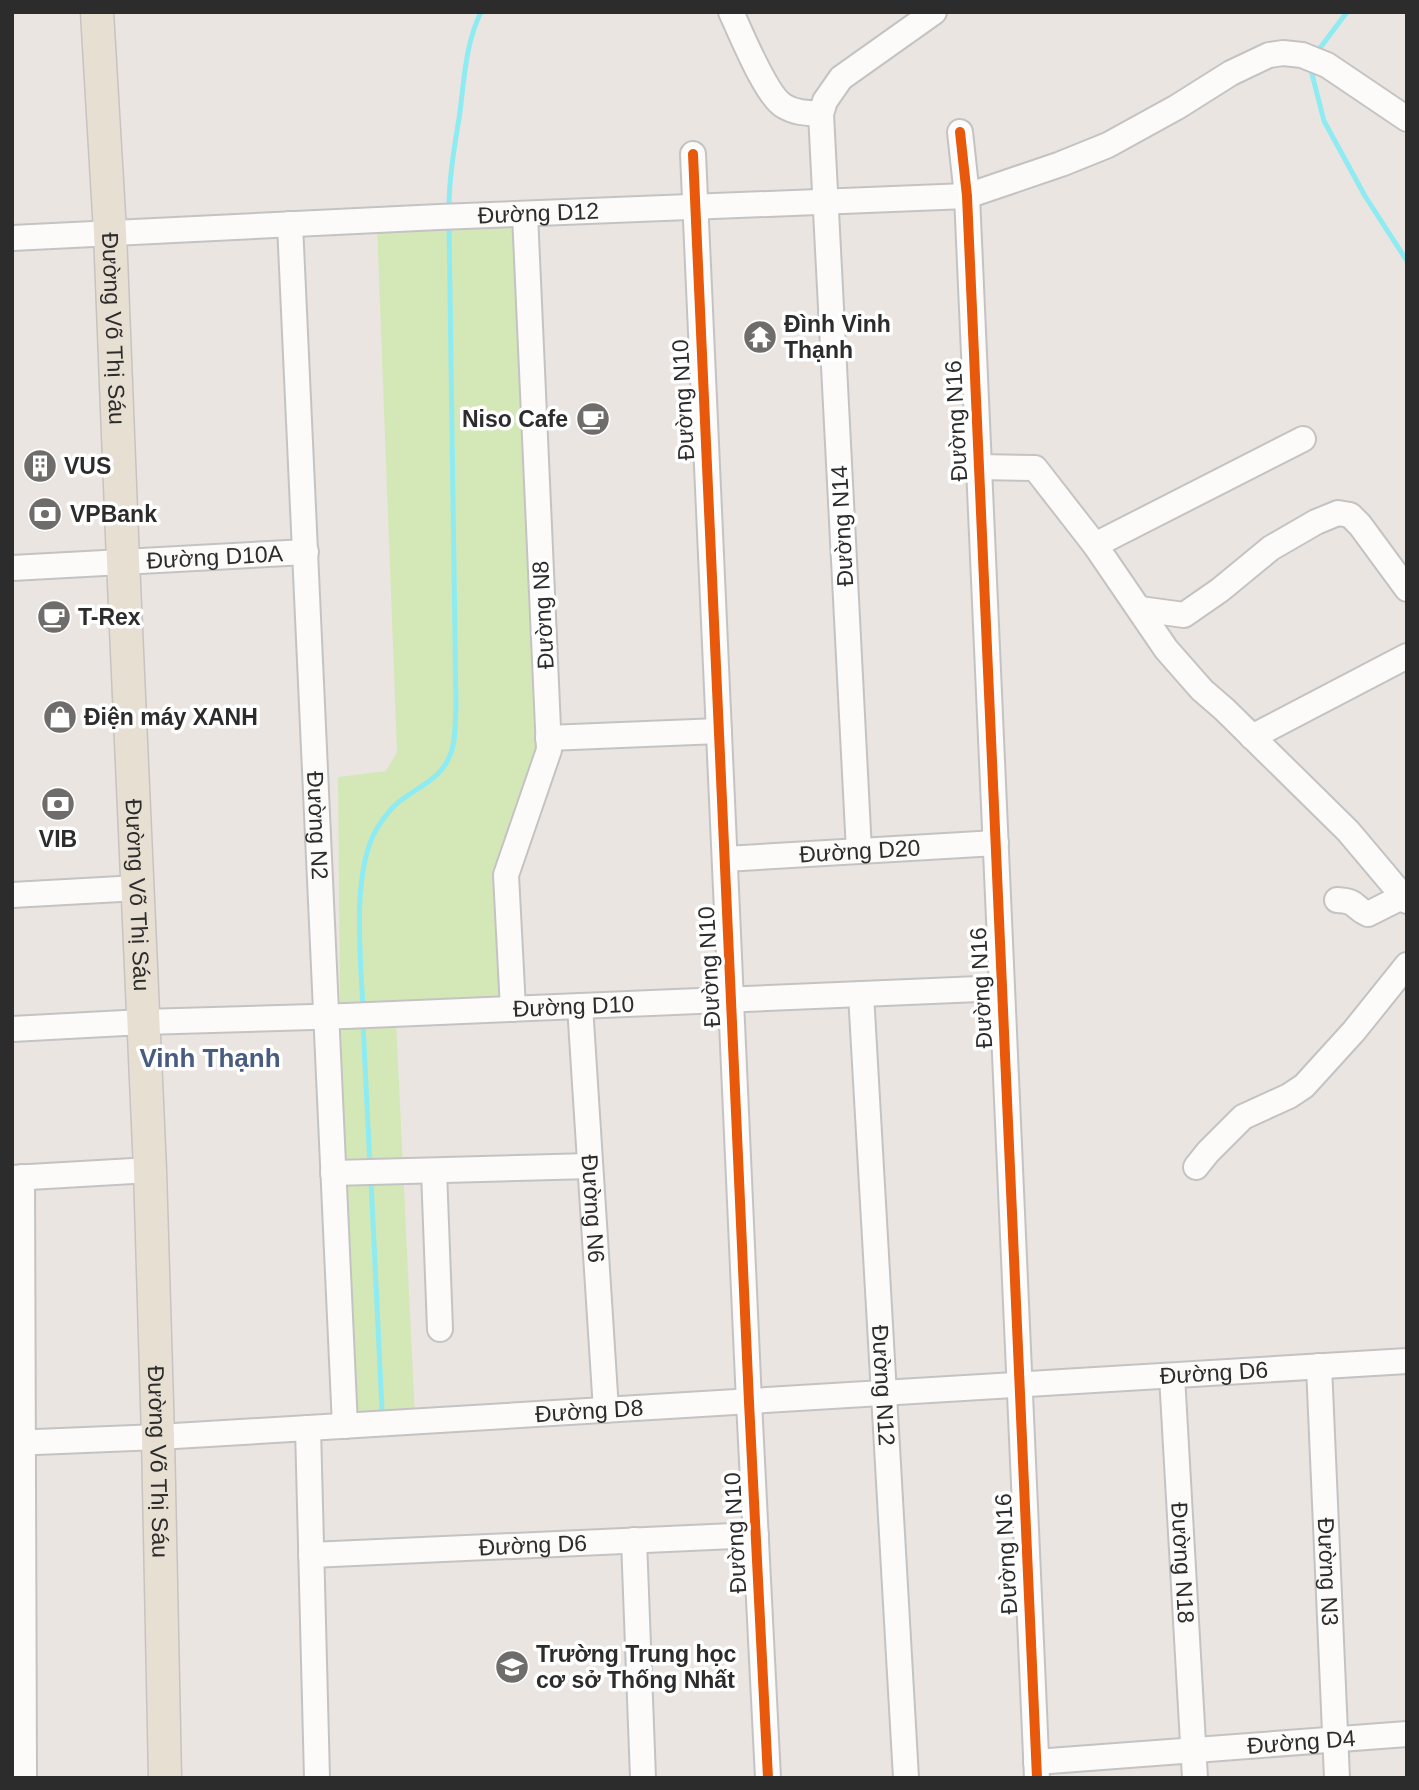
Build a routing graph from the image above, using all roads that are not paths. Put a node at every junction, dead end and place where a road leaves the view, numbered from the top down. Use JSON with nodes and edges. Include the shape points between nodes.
{"nodes":[{"id":1,"x":97,"y":12,"type":"edge"},
{"id":2,"x":731,"y":12,"type":"edge"},
{"id":3,"x":934,"y":12,"type":"edge"},
{"id":4,"x":821,"y":114,"type":"junction"},
{"id":5,"x":1407,"y":119,"type":"edge"},
{"id":6,"x":960,"y":132,"type":"dead end"},
{"id":7,"x":693,"y":154,"type":"dead end"},
{"id":8,"x":967,"y":196,"type":"junction"},
{"id":9,"x":825,"y":202,"type":"junction"},
{"id":10,"x":695,"y":207,"type":"junction"},
{"id":11,"x":526,"y":214,"type":"junction"},
{"id":12,"x":290,"y":224,"type":"junction"},
{"id":13,"x":110,"y":232,"type":"junction"},
{"id":14,"x":12,"y":237,"type":"edge"},
{"id":15,"x":1303,"y":439,"type":"dead end"},
{"id":16,"x":979,"y":467,"type":"junction"},
{"id":17,"x":1095,"y":545,"type":"junction"},
{"id":18,"x":306,"y":552,"type":"junction"},
{"id":19,"x":123,"y":561,"type":"junction"},
{"id":20,"x":12,"y":568,"type":"edge"},
{"id":21,"x":1407,"y":589,"type":"edge"},
{"id":22,"x":1140,"y":609,"type":"junction"},
{"id":23,"x":1407,"y":656,"type":"edge"},
{"id":24,"x":719,"y":731,"type":"junction"},
{"id":25,"x":1252,"y":737,"type":"junction"},
{"id":26,"x":548,"y":738,"type":"junction"},
{"id":27,"x":996,"y":843,"type":"junction"},
{"id":28,"x":859,"y":851,"type":"junction"},
{"id":29,"x":725,"y":859,"type":"junction"},
{"id":30,"x":138,"y":888,"type":"junction"},
{"id":31,"x":12,"y":895,"type":"edge"},
{"id":32,"x":1405,"y":899,"type":"edge"},
{"id":33,"x":1337,"y":900,"type":"dead end"},
{"id":34,"x":1407,"y":965,"type":"edge"},
{"id":35,"x":1002,"y":988,"type":"junction"},
{"id":36,"x":861,"y":994,"type":"junction"},
{"id":37,"x":731,"y":1000,"type":"junction"},
{"id":38,"x":580,"y":1006,"type":"junction"},
{"id":39,"x":513,"y":1009,"type":"junction"},
{"id":40,"x":336,"y":1016,"type":"junction"},
{"id":41,"x":144,"y":1022,"type":"junction"},
{"id":42,"x":12,"y":1029,"type":"edge"},
{"id":43,"x":590,"y":1166,"type":"junction"},
{"id":44,"x":1196,"y":1167,"type":"dead end"},
{"id":45,"x":150,"y":1170,"type":"junction"},
{"id":46,"x":434,"y":1171,"type":"junction"},
{"id":47,"x":333,"y":1173,"type":"junction"},
{"id":48,"x":17,"y":1177,"type":"edge"},
{"id":49,"x":440,"y":1329,"type":"dead end"},
{"id":50,"x":1407,"y":1361,"type":"edge"},
{"id":51,"x":1319,"y":1366,"type":"junction"},
{"id":52,"x":1172,"y":1376,"type":"junction"},
{"id":53,"x":1020,"y":1385,"type":"junction"},
{"id":54,"x":884,"y":1394,"type":"junction"},
{"id":55,"x":749,"y":1402,"type":"junction"},
{"id":56,"x":606,"y":1410,"type":"junction"},
{"id":57,"x":345,"y":1426,"type":"junction"},
{"id":58,"x":308,"y":1428,"type":"junction"},
{"id":59,"x":158,"y":1437,"type":"junction"},
{"id":60,"x":18,"y":1443,"type":"edge"},
{"id":61,"x":756,"y":1535,"type":"junction"},
{"id":62,"x":634,"y":1541,"type":"junction"},
{"id":63,"x":311,"y":1555,"type":"junction"},
{"id":64,"x":1407,"y":1734,"type":"edge"},
{"id":65,"x":1335,"y":1739,"type":"junction"},
{"id":66,"x":1194,"y":1750,"type":"junction"},
{"id":67,"x":1037,"y":1770,"type":"edge"},
{"id":68,"x":24,"y":1778,"type":"edge"},
{"id":69,"x":165,"y":1778,"type":"edge"},
{"id":70,"x":317,"y":1778,"type":"edge"},
{"id":71,"x":643,"y":1778,"type":"edge"},
{"id":72,"x":768,"y":1778,"type":"edge"},
{"id":73,"x":906,"y":1778,"type":"edge"},
{"id":74,"x":1195,"y":1778,"type":"edge"},
{"id":75,"x":1337,"y":1778,"type":"edge"}],
"edges":[{"from":1,"to":13,"type":"main road","name":"Đường Võ Thị Sáu"},
{"from":2,"to":4,"type":"street","via":[[779,103],[796,112]]},
{"from":3,"to":4,"type":"street","via":[[841,78]]},
{"from":4,"to":9,"type":"street","name":"Đường N14"},
{"from":5,"to":8,"type":"street","name":"Đường D12","via":[[1327,65],[1302,55],[1269,55],[1108,145]]},
{"from":6,"to":8,"type":"street","name":"Đường N16"},
{"from":7,"to":10,"type":"street","name":"Đường N10"},
{"from":8,"to":9,"type":"street","name":"Đường D12"},
{"from":8,"to":16,"type":"street","name":"Đường N16"},
{"from":9,"to":10,"type":"street","name":"Đường D12"},
{"from":9,"to":28,"type":"street","name":"Đường N14"},
{"from":10,"to":11,"type":"street","name":"Đường D12"},
{"from":10,"to":24,"type":"street","name":"Đường N10"},
{"from":11,"to":12,"type":"street","name":"Đường D12"},
{"from":11,"to":26,"type":"street","name":"Đường N8"},
{"from":12,"to":13,"type":"street","name":"Đường D12"},
{"from":12,"to":18,"type":"street","name":"Đường N2"},
{"from":13,"to":14,"type":"street","name":"Đường D12"},
{"from":13,"to":19,"type":"main road","name":"Đường Võ Thị Sáu"},
{"from":15,"to":17,"type":"street"},
{"from":16,"to":17,"type":"street","via":[[1035,468]]},
{"from":16,"to":27,"type":"street","name":"Đường N16"},
{"from":17,"to":22,"type":"street"},
{"from":18,"to":19,"type":"street","name":"Đường D10A"},
{"from":18,"to":40,"type":"street","name":"Đường N2"},
{"from":19,"to":20,"type":"street","name":"Đường D10A"},
{"from":19,"to":30,"type":"main road","name":"Đường Võ Thị Sáu"},
{"from":21,"to":22,"type":"street","via":[[1360,524],[1350,515],[1338,513],[1271,548],[1184,615]]},
{"from":22,"to":25,"type":"street","via":[[1166,649]]},
{"from":23,"to":25,"type":"street"},
{"from":24,"to":26,"type":"street"},
{"from":24,"to":29,"type":"street","name":"Đường N10"},
{"from":25,"to":32,"type":"street","via":[[1348,831]]},
{"from":26,"to":39,"type":"street","name":"Đường N8","via":[[549,750],[506,875]]},
{"from":27,"to":28,"type":"street","name":"Đường D20"},
{"from":27,"to":35,"type":"street","name":"Đường N16"},
{"from":28,"to":29,"type":"street","name":"Đường D20"},
{"from":29,"to":37,"type":"street","name":"Đường N10"},
{"from":30,"to":31,"type":"street"},
{"from":30,"to":41,"type":"main road","name":"Đường Võ Thị Sáu"},
{"from":32,"to":33,"type":"street","via":[[1368,914],[1354,902]]},
{"from":34,"to":44,"type":"street","via":[[1304,1086],[1243,1117]]},
{"from":35,"to":36,"type":"street","name":"Đường D10"},
{"from":35,"to":53,"type":"street","name":"Đường N16"},
{"from":36,"to":37,"type":"street","name":"Đường D10"},
{"from":36,"to":54,"type":"street","name":"Đường N12"},
{"from":37,"to":38,"type":"street","name":"Đường D10"},
{"from":37,"to":55,"type":"street","name":"Đường N10"},
{"from":38,"to":39,"type":"street","name":"Đường D10"},
{"from":38,"to":43,"type":"street","name":"Đường N6"},
{"from":39,"to":40,"type":"street","name":"Đường D10"},
{"from":40,"to":41,"type":"street","name":"Đường D10"},
{"from":40,"to":47,"type":"street","name":"Đường N2"},
{"from":41,"to":42,"type":"street","name":"Đường D10"},
{"from":41,"to":45,"type":"main road","name":"Đường Võ Thị Sáu"},
{"from":43,"to":46,"type":"street"},
{"from":43,"to":56,"type":"street","name":"Đường N6"},
{"from":45,"to":48,"type":"street"},
{"from":45,"to":59,"type":"main road","name":"Đường Võ Thị Sáu"},
{"from":46,"to":47,"type":"street"},
{"from":46,"to":49,"type":"street"},
{"from":47,"to":57,"type":"street","name":"Đường N2"},
{"from":48,"to":60,"type":"street"},
{"from":50,"to":51,"type":"street","name":"Đường D6"},
{"from":51,"to":52,"type":"street","name":"Đường D6"},
{"from":51,"to":65,"type":"street","name":"Đường N3"},
{"from":52,"to":53,"type":"street","name":"Đường D6"},
{"from":52,"to":66,"type":"street","name":"Đường N18"},
{"from":53,"to":54,"type":"street","name":"Đường D8"},
{"from":53,"to":67,"type":"street","name":"Đường N16"},
{"from":54,"to":55,"type":"street","name":"Đường D8"},
{"from":54,"to":73,"type":"street","name":"Đường N12"},
{"from":55,"to":56,"type":"street","name":"Đường D8"},
{"from":55,"to":61,"type":"street","name":"Đường N10"},
{"from":56,"to":57,"type":"street","name":"Đường D8"},
{"from":57,"to":58,"type":"street","name":"Đường D8"},
{"from":58,"to":59,"type":"street","name":"Đường D8"},
{"from":58,"to":63,"type":"street"},
{"from":59,"to":60,"type":"street","name":"Đường D8"},
{"from":59,"to":69,"type":"main road","name":"Đường Võ Thị Sáu"},
{"from":60,"to":68,"type":"street"},
{"from":61,"to":62,"type":"street","name":"Đường D6"},
{"from":61,"to":72,"type":"street","name":"Đường N10"},
{"from":62,"to":63,"type":"street","name":"Đường D6"},
{"from":62,"to":71,"type":"street"},
{"from":63,"to":70,"type":"street"},
{"from":64,"to":65,"type":"street","name":"Đường D4"},
{"from":65,"to":66,"type":"street","name":"Đường D4"},
{"from":65,"to":75,"type":"street","name":"Đường N3"},
{"from":66,"to":67,"type":"street","name":"Đường D4"},
{"from":66,"to":74,"type":"street"}]}
